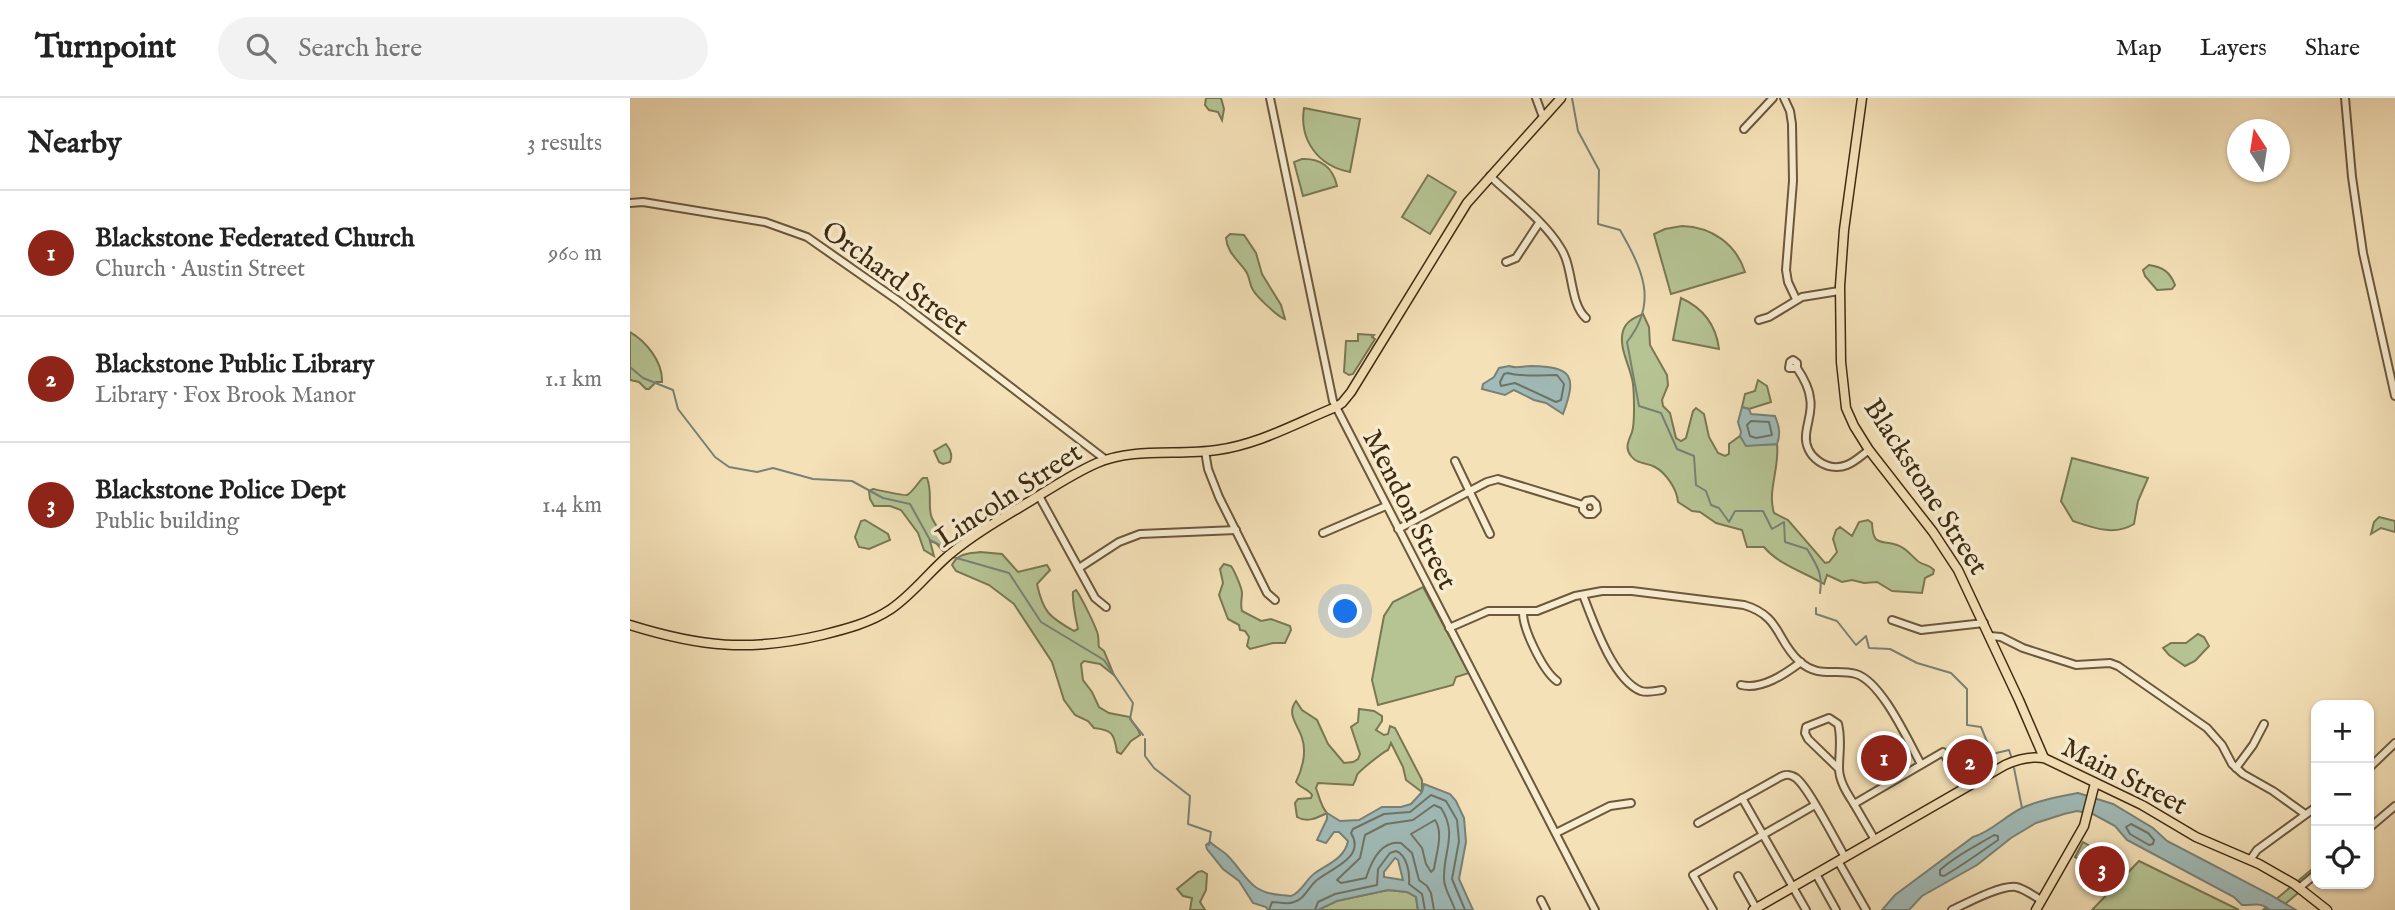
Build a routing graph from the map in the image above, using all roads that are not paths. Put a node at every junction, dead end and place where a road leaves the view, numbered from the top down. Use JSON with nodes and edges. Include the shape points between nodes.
{"nodes":[{"id":1,"x":1270,"y":98,"type":"edge"},
{"id":2,"x":1536,"y":98,"type":"edge"},
{"id":3,"x":1561,"y":98,"type":"edge"},
{"id":4,"x":1773,"y":98,"type":"edge"},
{"id":5,"x":1784,"y":98,"type":"edge"},
{"id":6,"x":1862,"y":98,"type":"edge"},
{"id":7,"x":2346,"y":98,"type":"edge"},
{"id":8,"x":1542,"y":117,"type":"junction"},
{"id":9,"x":1744,"y":129,"type":"dead end"},
{"id":10,"x":1490,"y":176,"type":"junction"},
{"id":11,"x":630,"y":203,"type":"edge"},
{"id":12,"x":1539,"y":223,"type":"junction"},
{"id":13,"x":1506,"y":262,"type":"dead end"},
{"id":14,"x":1839,"y":291,"type":"junction"},
{"id":15,"x":1796,"y":299,"type":"junction"},
{"id":16,"x":1586,"y":318,"type":"dead end"},
{"id":17,"x":1759,"y":320,"type":"dead end"},
{"id":18,"x":1797,"y":368,"type":"dead end"},
{"id":19,"x":2395,"y":396,"type":"edge"},
{"id":20,"x":1336,"y":407,"type":"junction"},
{"id":21,"x":1869,"y":450,"type":"junction"},
{"id":22,"x":1205,"y":451,"type":"junction"},
{"id":23,"x":1106,"y":460,"type":"junction"},
{"id":24,"x":1454,"y":461,"type":"dead end"},
{"id":25,"x":1469,"y":492,"type":"junction"},
{"id":26,"x":1039,"y":496,"type":"junction"},
{"id":27,"x":1583,"y":505,"type":"dead end"},
{"id":28,"x":1385,"y":506,"type":"junction"},
{"id":29,"x":1398,"y":529,"type":"junction"},
{"id":30,"x":1236,"y":530,"type":"junction"},
{"id":31,"x":1323,"y":533,"type":"dead end"},
{"id":32,"x":1490,"y":534,"type":"dead end"},
{"id":33,"x":1079,"y":568,"type":"junction"},
{"id":34,"x":1583,"y":595,"type":"junction"},
{"id":35,"x":1275,"y":600,"type":"dead end"},
{"id":36,"x":1106,"y":607,"type":"dead end"},
{"id":37,"x":1522,"y":611,"type":"junction"},
{"id":38,"x":1892,"y":620,"type":"dead end"},
{"id":39,"x":1984,"y":623,"type":"junction"},
{"id":40,"x":630,"y":625,"type":"edge"},
{"id":41,"x":1450,"y":628,"type":"junction"},
{"id":42,"x":1990,"y":636,"type":"junction"},
{"id":43,"x":1801,"y":662,"type":"junction"},
{"id":44,"x":1556,"y":681,"type":"dead end"},
{"id":45,"x":1741,"y":685,"type":"dead end"},
{"id":46,"x":1662,"y":690,"type":"dead end"},
{"id":47,"x":2264,"y":724,"type":"dead end"},
{"id":48,"x":2395,"y":743,"type":"edge"},
{"id":49,"x":2044,"y":758,"type":"junction"},
{"id":50,"x":2374,"y":763,"type":"edge"},
{"id":51,"x":1921,"y":764,"type":"junction"},
{"id":52,"x":2236,"y":768,"type":"junction"},
{"id":53,"x":1839,"y":769,"type":"junction"},
{"id":54,"x":2095,"y":783,"type":"junction"},
{"id":55,"x":1964,"y":788,"type":"junction"},
{"id":56,"x":1742,"y":798,"type":"junction"},
{"id":57,"x":1631,"y":803,"type":"dead end"},
{"id":58,"x":1854,"y":804,"type":"junction"},
{"id":59,"x":1815,"y":805,"type":"junction"},
{"id":60,"x":2395,"y":806,"type":"edge"},
{"id":61,"x":2311,"y":810,"type":"edge"},
{"id":62,"x":2305,"y":814,"type":"junction"},
{"id":63,"x":1698,"y":823,"type":"dead end"},
{"id":64,"x":2371,"y":826,"type":"edge"},
{"id":65,"x":1556,"y":833,"type":"junction"},
{"id":66,"x":1763,"y":835,"type":"junction"},
{"id":67,"x":1874,"y":840,"type":"junction"},
{"id":68,"x":1842,"y":859,"type":"junction"},
{"id":69,"x":2250,"y":860,"type":"junction"},
{"id":70,"x":1816,"y":874,"type":"junction"},
{"id":71,"x":1738,"y":876,"type":"dead end"},
{"id":72,"x":2311,"y":878,"type":"edge"},
{"id":73,"x":1793,"y":887,"type":"junction"},
{"id":74,"x":2299,"y":888,"type":"junction"},
{"id":75,"x":1541,"y":900,"type":"dead end"},
{"id":76,"x":2041,"y":900,"type":"junction"},
{"id":77,"x":1755,"y":909,"type":"edge"},
{"id":78,"x":1546,"y":910,"type":"edge"},
{"id":79,"x":1595,"y":910,"type":"edge"},
{"id":80,"x":1713,"y":910,"type":"edge"},
{"id":81,"x":1806,"y":910,"type":"edge"},
{"id":82,"x":1836,"y":910,"type":"edge"},
{"id":83,"x":1866,"y":910,"type":"edge"},
{"id":84,"x":1952,"y":910,"type":"edge"},
{"id":85,"x":2036,"y":910,"type":"edge"},
{"id":86,"x":2327,"y":910,"type":"edge"}],
"edges":[{"from":1,"to":20,"type":"street","name":"Mendon Street"},
{"from":2,"to":8,"type":"street"},
{"from":3,"to":8,"type":"main road","name":"Lincoln Street"},
{"from":4,"to":9,"type":"street"},
{"from":5,"to":15,"type":"street","via":[[1792,124],[1793,181],[1786,270]]},
{"from":6,"to":14,"type":"main road","name":"Blackstone Street"},
{"from":7,"to":19,"type":"street","via":[[2361,246]]},
{"from":8,"to":10,"type":"main road","name":"Lincoln Street"},
{"from":10,"to":12,"type":"street"},
{"from":10,"to":20,"type":"main road","name":"Lincoln Street","via":[[1458,214],[1351,392]]},
{"from":11,"to":23,"type":"street","name":"Orchard Street","via":[[753,220],[807,237]]},
{"from":12,"to":13,"type":"street","via":[[1518,255]]},
{"from":12,"to":16,"type":"street","via":[[1563,251],[1578,309]]},
{"from":14,"to":15,"type":"street"},
{"from":14,"to":21,"type":"main road","name":"Blackstone Street","via":[[1844,400]]},
{"from":15,"to":17,"type":"street"},
{"from":18,"to":21,"type":"street","via":[[1811,401],[1807,445],[1814,458],[1839,467]]},
{"from":20,"to":22,"type":"main road","name":"Lincoln Street","via":[[1255,442]]},
{"from":20,"to":28,"type":"street","name":"Mendon Street"},
{"from":21,"to":39,"type":"main road","name":"Blackstone Street","via":[[1954,562]]},
{"from":22,"to":23,"type":"main road","name":"Lincoln Street","via":[[1140,453]]},
{"from":22,"to":30,"type":"street","via":[[1208,469]]},
{"from":23,"to":26,"type":"main road","name":"Lincoln Street"},
{"from":24,"to":25,"type":"street"},
{"from":25,"to":27,"type":"street","via":[[1501,479]]},
{"from":25,"to":29,"type":"street"},
{"from":25,"to":32,"type":"street"},
{"from":26,"to":33,"type":"street"},
{"from":26,"to":40,"type":"main road","name":"Lincoln Street","via":[[951,554],[899,604],[860,625],[784,643],[717,646]]},
{"from":28,"to":29,"type":"street","name":"Mendon Street"},
{"from":28,"to":31,"type":"street"},
{"from":29,"to":41,"type":"street","name":"Mendon Street"},
{"from":30,"to":33,"type":"street","via":[[1140,534]]},
{"from":30,"to":35,"type":"street","via":[[1267,593]]},
{"from":33,"to":36,"type":"street","via":[[1095,598]]},
{"from":34,"to":37,"type":"street"},
{"from":34,"to":43,"type":"street","via":[[1632,591],[1751,608],[1769,619]]},
{"from":34,"to":46,"type":"street","via":[[1624,678],[1642,691]]},
{"from":37,"to":41,"type":"street","via":[[1488,611]]},
{"from":37,"to":44,"type":"street","via":[[1547,673]]},
{"from":38,"to":39,"type":"street","via":[[1921,630]]},
{"from":39,"to":42,"type":"main road","name":"Blackstone Street"},
{"from":41,"to":65,"type":"street","name":"Mendon Street"},
{"from":42,"to":49,"type":"main road","name":"Blackstone Street"},
{"from":42,"to":52,"type":"street","via":[[2076,665],[2118,666],[2207,728]]},
{"from":43,"to":45,"type":"street","via":[[1779,677]]},
{"from":43,"to":51,"type":"street","via":[[1822,672],[1853,673],[1867,680]]},
{"from":47,"to":52,"type":"street"},
{"from":48,"to":50,"type":"street"},
{"from":49,"to":54,"type":"main road","name":"Main Street"},
{"from":49,"to":55,"type":"main road","name":"Main Street","via":[[2010,763]]},
{"from":51,"to":55,"type":"street","via":[[1943,752]]},
{"from":51,"to":58,"type":"street"},
{"from":52,"to":62,"type":"street"},
{"from":53,"to":53,"type":"street","via":[[1838,724],[1829,718],[1806,727],[1808,740]]},
{"from":53,"to":58,"type":"street"},
{"from":54,"to":69,"type":"main road","name":"Main Street"},
{"from":54,"to":76,"type":"main road","via":[[2087,821]]},
{"from":55,"to":67,"type":"main road","name":"Main Street"},
{"from":56,"to":59,"type":"street","via":[[1790,775]]},
{"from":56,"to":63,"type":"street"},
{"from":56,"to":66,"type":"street"},
{"from":57,"to":65,"type":"street","via":[[1610,806]]},
{"from":58,"to":67,"type":"street"},
{"from":59,"to":66,"type":"street"},
{"from":59,"to":68,"type":"street"},
{"from":60,"to":64,"type":"street"},
{"from":61,"to":62,"type":"street"},
{"from":62,"to":69,"type":"street"},
{"from":65,"to":79,"type":"street","name":"Mendon Street"},
{"from":66,"to":73,"type":"street"},
{"from":66,"to":80,"type":"street","via":[[1692,875]]},
{"from":67,"to":68,"type":"main road","name":"Main Street"},
{"from":68,"to":70,"type":"main road","name":"Main Street"},
{"from":68,"to":83,"type":"street"},
{"from":69,"to":74,"type":"main road","name":"Main Street"},
{"from":70,"to":73,"type":"main road","name":"Main Street"},
{"from":70,"to":82,"type":"street"},
{"from":71,"to":77,"type":"street"},
{"from":72,"to":74,"type":"street"},
{"from":73,"to":77,"type":"main road","name":"Main Street"},
{"from":73,"to":81,"type":"street"},
{"from":74,"to":86,"type":"main road","name":"Main Street"},
{"from":75,"to":78,"type":"street"},
{"from":76,"to":84,"type":"street","via":[[2011,887]]},
{"from":76,"to":85,"type":"main road"}]}
